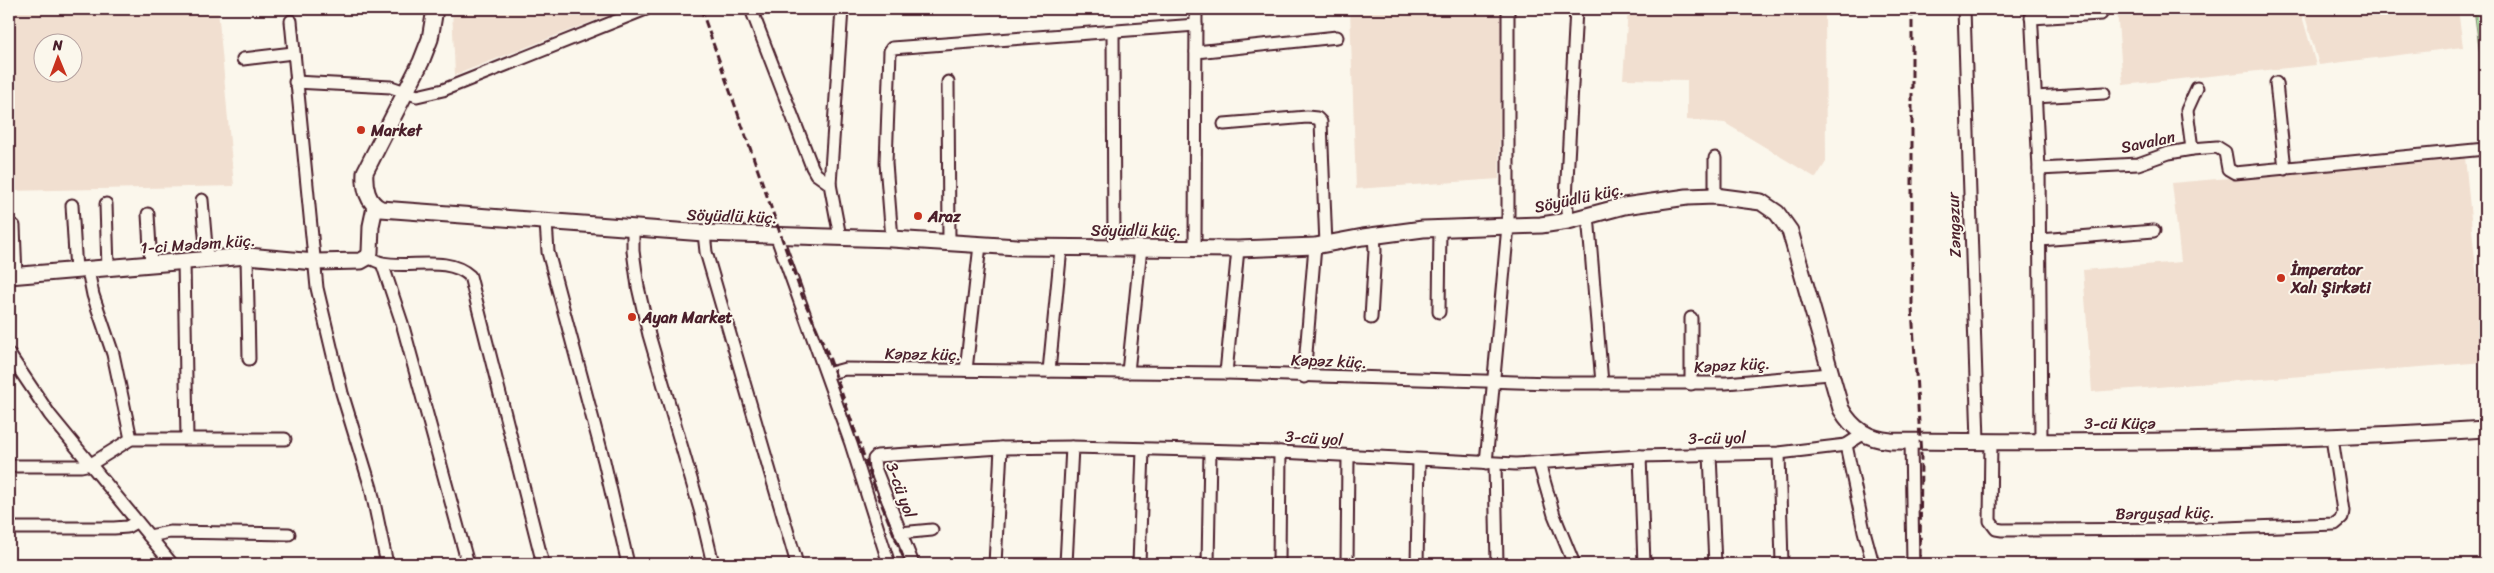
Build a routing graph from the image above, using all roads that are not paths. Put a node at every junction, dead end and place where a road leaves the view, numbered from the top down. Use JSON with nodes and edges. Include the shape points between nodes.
{"nodes":[{"id":1,"x":435,"y":9,"type":"edge"},
{"id":2,"x":646,"y":9,"type":"edge"},
{"id":3,"x":751,"y":9,"type":"edge"},
{"id":4,"x":842,"y":9,"type":"edge"},
{"id":5,"x":1196,"y":9,"type":"edge"},
{"id":6,"x":1508,"y":9,"type":"edge"},
{"id":7,"x":1576,"y":9,"type":"edge"},
{"id":8,"x":1964,"y":9,"type":"edge"},
{"id":9,"x":2031,"y":13,"type":"edge"},
{"id":10,"x":2101,"y":14,"type":"dead end"},
{"id":11,"x":291,"y":21,"type":"dead end"},
{"id":12,"x":1196,"y":25,"type":"junction"},
{"id":13,"x":1113,"y":33,"type":"junction"},
{"id":14,"x":1337,"y":37,"type":"dead end"},
{"id":15,"x":1196,"y":52,"type":"junction"},
{"id":16,"x":293,"y":53,"type":"junction"},
{"id":17,"x":244,"y":59,"type":"dead end"},
{"id":18,"x":295,"y":82,"type":"junction"},
{"id":19,"x":948,"y":82,"type":"dead end"},
{"id":20,"x":2276,"y":83,"type":"dead end"},
{"id":21,"x":2198,"y":88,"type":"dead end"},
{"id":22,"x":408,"y":91,"type":"junction"},
{"id":23,"x":2104,"y":93,"type":"dead end"},
{"id":24,"x":2035,"y":97,"type":"junction"},
{"id":25,"x":1224,"y":124,"type":"dead end"},
{"id":26,"x":2192,"y":149,"type":"junction"},
{"id":27,"x":2485,"y":149,"type":"edge"},
{"id":28,"x":1715,"y":158,"type":"dead end"},
{"id":29,"x":2039,"y":169,"type":"junction"},
{"id":30,"x":2285,"y":169,"type":"junction"},
{"id":31,"x":830,"y":184,"type":"junction"},
{"id":32,"x":1715,"y":196,"type":"junction"},
{"id":33,"x":202,"y":200,"type":"dead end"},
{"id":34,"x":106,"y":204,"type":"dead end"},
{"id":35,"x":72,"y":205,"type":"dead end"},
{"id":36,"x":375,"y":206,"type":"junction"},
{"id":37,"x":148,"y":214,"type":"dead end"},
{"id":38,"x":1588,"y":215,"type":"junction"},
{"id":39,"x":1568,"y":221,"type":"junction"},
{"id":40,"x":546,"y":222,"type":"junction"},
{"id":41,"x":14,"y":226,"type":"dead end"},
{"id":42,"x":1508,"y":226,"type":"junction"},
{"id":43,"x":1440,"y":228,"type":"junction"},
{"id":44,"x":633,"y":229,"type":"junction"},
{"id":45,"x":2154,"y":231,"type":"dead end"},
{"id":46,"x":704,"y":233,"type":"junction"},
{"id":47,"x":776,"y":235,"type":"junction"},
{"id":48,"x":1374,"y":235,"type":"junction"},
{"id":49,"x":840,"y":237,"type":"junction"},
{"id":50,"x":892,"y":238,"type":"junction"},
{"id":51,"x":2040,"y":240,"type":"junction"},
{"id":52,"x":949,"y":243,"type":"junction"},
{"id":53,"x":980,"y":245,"type":"junction"},
{"id":54,"x":1321,"y":246,"type":"junction"},
{"id":55,"x":1114,"y":247,"type":"junction"},
{"id":56,"x":1141,"y":247,"type":"junction"},
{"id":57,"x":1061,"y":248,"type":"junction"},
{"id":58,"x":1195,"y":248,"type":"junction"},
{"id":59,"x":1238,"y":249,"type":"junction"},
{"id":60,"x":247,"y":256,"type":"junction"},
{"id":61,"x":368,"y":257,"type":"junction"},
{"id":62,"x":207,"y":258,"type":"junction"},
{"id":63,"x":184,"y":261,"type":"junction"},
{"id":64,"x":315,"y":262,"type":"junction"},
{"id":65,"x":382,"y":263,"type":"junction"},
{"id":66,"x":151,"y":265,"type":"junction"},
{"id":67,"x":108,"y":269,"type":"junction"},
{"id":68,"x":82,"y":271,"type":"junction"},
{"id":69,"x":12,"y":276,"type":"edge"},
{"id":70,"x":1439,"y":312,"type":"dead end"},
{"id":71,"x":1371,"y":318,"type":"dead end"},
{"id":72,"x":1691,"y":318,"type":"dead end"},
{"id":73,"x":9,"y":354,"type":"edge"},
{"id":74,"x":249,"y":359,"type":"dead end"},
{"id":75,"x":966,"y":370,"type":"junction"},
{"id":76,"x":1049,"y":371,"type":"junction"},
{"id":77,"x":1128,"y":372,"type":"junction"},
{"id":78,"x":1226,"y":373,"type":"junction"},
{"id":79,"x":827,"y":374,"type":"junction"},
{"id":80,"x":1830,"y":374,"type":"junction"},
{"id":81,"x":1304,"y":377,"type":"junction"},
{"id":82,"x":1492,"y":382,"type":"junction"},
{"id":83,"x":1602,"y":383,"type":"junction"},
{"id":84,"x":1691,"y":384,"type":"junction"},
{"id":85,"x":2485,"y":429,"type":"edge"},
{"id":86,"x":1863,"y":434,"type":"junction"},
{"id":87,"x":188,"y":438,"type":"junction"},
{"id":88,"x":285,"y":438,"type":"dead end"},
{"id":89,"x":2332,"y":438,"type":"junction"},
{"id":90,"x":131,"y":439,"type":"junction"},
{"id":91,"x":2041,"y":440,"type":"junction"},
{"id":92,"x":1911,"y":441,"type":"junction"},
{"id":93,"x":1984,"y":441,"type":"junction"},
{"id":94,"x":1846,"y":445,"type":"junction"},
{"id":95,"x":1001,"y":448,"type":"junction"},
{"id":96,"x":1072,"y":448,"type":"junction"},
{"id":97,"x":1143,"y":450,"type":"junction"},
{"id":98,"x":1210,"y":451,"type":"junction"},
{"id":99,"x":1280,"y":452,"type":"junction"},
{"id":100,"x":1779,"y":453,"type":"junction"},
{"id":101,"x":1710,"y":455,"type":"junction"},
{"id":102,"x":1640,"y":456,"type":"junction"},
{"id":103,"x":1348,"y":457,"type":"junction"},
{"id":104,"x":1419,"y":460,"type":"junction"},
{"id":105,"x":1539,"y":463,"type":"junction"},
{"id":106,"x":91,"y":464,"type":"junction"},
{"id":107,"x":1490,"y":464,"type":"junction"},
{"id":108,"x":9,"y":466,"type":"edge"},
{"id":109,"x":136,"y":522,"type":"junction"},
{"id":110,"x":9,"y":528,"type":"edge"},
{"id":111,"x":932,"y":530,"type":"dead end"},
{"id":112,"x":900,"y":533,"type":"junction"},
{"id":113,"x":290,"y":534,"type":"dead end"},
{"id":114,"x":149,"y":536,"type":"junction"},
{"id":115,"x":172,"y":564,"type":"edge"},
{"id":116,"x":387,"y":564,"type":"edge"},
{"id":117,"x":468,"y":564,"type":"edge"},
{"id":118,"x":543,"y":564,"type":"edge"},
{"id":119,"x":628,"y":564,"type":"edge"},
{"id":120,"x":713,"y":564,"type":"edge"},
{"id":121,"x":797,"y":564,"type":"edge"},
{"id":122,"x":889,"y":564,"type":"edge"},
{"id":123,"x":913,"y":564,"type":"edge"},
{"id":124,"x":995,"y":564,"type":"edge"},
{"id":125,"x":1066,"y":564,"type":"edge"},
{"id":126,"x":1139,"y":564,"type":"edge"},
{"id":127,"x":1208,"y":564,"type":"edge"},
{"id":128,"x":1279,"y":564,"type":"edge"},
{"id":129,"x":1347,"y":564,"type":"edge"},
{"id":130,"x":1417,"y":564,"type":"edge"},
{"id":131,"x":1497,"y":564,"type":"edge"},
{"id":132,"x":1574,"y":564,"type":"edge"},
{"id":133,"x":1644,"y":564,"type":"edge"},
{"id":134,"x":1715,"y":564,"type":"edge"},
{"id":135,"x":1782,"y":564,"type":"edge"},
{"id":136,"x":1873,"y":564,"type":"edge"},
{"id":137,"x":1913,"y":564,"type":"edge"}],
"edges":[{"from":1,"to":22,"type":"street","via":[[430,38]]},
{"from":2,"to":22,"type":"street","via":[[443,90],[417,96]]},
{"from":3,"to":31,"type":"street","via":[[812,167]]},
{"from":4,"to":31,"type":"street"},
{"from":5,"to":12,"type":"street"},
{"from":6,"to":42,"type":"street"},
{"from":7,"to":39,"type":"street","via":[[1566,199]]},
{"from":8,"to":93,"type":"street","name":"Zəngəzur"},
{"from":9,"to":10,"type":"street"},
{"from":9,"to":24,"type":"street"},
{"from":11,"to":16,"type":"street"},
{"from":12,"to":13,"type":"street"},
{"from":12,"to":15,"type":"street"},
{"from":13,"to":50,"type":"street","via":[[892,48],[886,163]]},
{"from":13,"to":55,"type":"street"},
{"from":14,"to":15,"type":"street"},
{"from":15,"to":58,"type":"street"},
{"from":16,"to":17,"type":"street"},
{"from":16,"to":18,"type":"street"},
{"from":18,"to":22,"type":"street","via":[[377,86]]},
{"from":18,"to":64,"type":"street"},
{"from":19,"to":52,"type":"street"},
{"from":20,"to":30,"type":"street"},
{"from":21,"to":26,"type":"street","via":[[2188,110]]},
{"from":22,"to":36,"type":"street","via":[[365,172],[366,190]]},
{"from":23,"to":24,"type":"street"},
{"from":24,"to":29,"type":"street"},
{"from":25,"to":54,"type":"street","via":[[1307,117],[1321,122]]},
{"from":26,"to":29,"type":"street","name":"Savalan","via":[[2138,164]]},
{"from":26,"to":30,"type":"street","name":"Savalan","via":[[2222,148],[2228,169],[2235,173]]},
{"from":27,"to":30,"type":"street","name":"Savalan"},
{"from":28,"to":32,"type":"street"},
{"from":29,"to":51,"type":"street"},
{"from":31,"to":49,"type":"street"},
{"from":32,"to":38,"type":"street","name":"Söyüdlü küç.","via":[[1656,201]]},
{"from":32,"to":80,"type":"street","name":"Söyüdlü küç.","via":[[1761,202],[1777,212],[1790,230]]},
{"from":33,"to":62,"type":"street"},
{"from":34,"to":67,"type":"street"},
{"from":35,"to":68,"type":"street"},
{"from":36,"to":40,"type":"street","name":"Söyüdlü küç.","via":[[391,211]]},
{"from":36,"to":61,"type":"street"},
{"from":37,"to":66,"type":"street"},
{"from":38,"to":39,"type":"street","name":"Söyüdlü küç."},
{"from":38,"to":83,"type":"street"},
{"from":39,"to":42,"type":"street","name":"Söyüdlü küç."},
{"from":40,"to":44,"type":"street","name":"Söyüdlü küç."},
{"from":40,"to":119,"type":"street","via":[[548,252]]},
{"from":41,"to":69,"type":"street"},
{"from":42,"to":43,"type":"street","name":"Söyüdlü küç."},
{"from":42,"to":82,"type":"street"},
{"from":43,"to":48,"type":"street","name":"Söyüdlü küç."},
{"from":43,"to":70,"type":"street"},
{"from":44,"to":46,"type":"street","name":"Söyüdlü küç."},
{"from":44,"to":120,"type":"street","via":[[638,287],[649,335]]},
{"from":45,"to":51,"type":"street"},
{"from":46,"to":47,"type":"street","name":"Söyüdlü küç."},
{"from":46,"to":121,"type":"street","via":[[706,252]]},
{"from":47,"to":49,"type":"street","name":"Söyüdlü küç."},
{"from":47,"to":79,"type":"street"},
{"from":48,"to":54,"type":"street","name":"Söyüdlü küç."},
{"from":48,"to":71,"type":"street"},
{"from":49,"to":50,"type":"street","name":"Söyüdlü küç."},
{"from":50,"to":52,"type":"street","name":"Söyüdlü küç."},
{"from":51,"to":91,"type":"street"},
{"from":52,"to":53,"type":"street","name":"Söyüdlü küç."},
{"from":53,"to":57,"type":"street","name":"Söyüdlü küç."},
{"from":53,"to":75,"type":"street"},
{"from":54,"to":59,"type":"street","name":"Söyüdlü küç."},
{"from":54,"to":81,"type":"street"},
{"from":55,"to":56,"type":"street","name":"Söyüdlü küç."},
{"from":55,"to":57,"type":"street","name":"Söyüdlü küç."},
{"from":56,"to":58,"type":"street","name":"Söyüdlü küç."},
{"from":56,"to":77,"type":"street"},
{"from":57,"to":76,"type":"street"},
{"from":58,"to":59,"type":"street","name":"Söyüdlü küç."},
{"from":59,"to":78,"type":"street"},
{"from":60,"to":62,"type":"street","name":"1-ci Mədəm küç."},
{"from":60,"to":64,"type":"street","name":"1-ci Mədəm küç."},
{"from":60,"to":74,"type":"street"},
{"from":61,"to":64,"type":"street","name":"1-ci Mədəm küç.","via":[[349,263]]},
{"from":61,"to":65,"type":"street"},
{"from":62,"to":63,"type":"street","name":"1-ci Mədəm küç."},
{"from":63,"to":66,"type":"street","name":"1-ci Mədəm küç."},
{"from":63,"to":87,"type":"street"},
{"from":64,"to":116,"type":"street","via":[[321,311],[371,488]]},
{"from":65,"to":117,"type":"street","via":[[402,323]]},
{"from":65,"to":118,"type":"street","via":[[446,265],[462,269],[470,276]]},
{"from":66,"to":67,"type":"street","name":"1-ci Mədəm küç."},
{"from":67,"to":68,"type":"street","name":"1-ci Mədəm küç."},
{"from":68,"to":69,"type":"street","name":"1-ci Mədəm küç."},
{"from":68,"to":90,"type":"street","via":[[113,354]]},
{"from":72,"to":84,"type":"street"},
{"from":73,"to":106,"type":"street","via":[[50,416]]},
{"from":75,"to":76,"type":"street","name":"Kəpəz küç."},
{"from":75,"to":79,"type":"street","name":"Kəpəz küç.","via":[[845,369]]},
{"from":76,"to":77,"type":"street","name":"Kəpəz küç."},
{"from":77,"to":78,"type":"street","name":"Kəpəz küç."},
{"from":78,"to":81,"type":"street","name":"Kəpəz küç."},
{"from":79,"to":122,"type":"street"},
{"from":80,"to":84,"type":"street","name":"Kəpəz küç."},
{"from":80,"to":86,"type":"street","name":"Söyüdlü küç.","via":[[1841,409]]},
{"from":81,"to":82,"type":"street","name":"Kəpəz küç."},
{"from":82,"to":83,"type":"street","name":"Kəpəz küç."},
{"from":82,"to":107,"type":"street"},
{"from":83,"to":84,"type":"street","name":"Kəpəz küç."},
{"from":85,"to":89,"type":"street","name":"3-cü Küçə"},
{"from":86,"to":92,"type":"street","name":"3-cü Küçə","via":[[1880,440]]},
{"from":86,"to":94,"type":"street","name":"3-cü yol"},
{"from":87,"to":88,"type":"street"},
{"from":87,"to":90,"type":"street"},
{"from":89,"to":91,"type":"street","name":"3-cü Küçə"},
{"from":89,"to":93,"type":"street","name":"Bərguşad küç.","via":[[2342,511],[2342,518],[2336,524],[2197,529],[1996,529],[1990,521]]},
{"from":90,"to":106,"type":"street"},
{"from":91,"to":93,"type":"street","name":"3-cü Küçə"},
{"from":92,"to":93,"type":"street","name":"3-cü Küçə"},
{"from":92,"to":137,"type":"street"},
{"from":94,"to":100,"type":"street","name":"3-cü yol"},
{"from":94,"to":136,"type":"street"},
{"from":95,"to":96,"type":"street","name":"3-cü yol"},
{"from":95,"to":112,"type":"street","name":"3-cü yol","via":[[875,457],[875,468]]},
{"from":95,"to":124,"type":"street"},
{"from":96,"to":97,"type":"street","name":"3-cü yol"},
{"from":96,"to":125,"type":"street"},
{"from":97,"to":98,"type":"street","name":"3-cü yol"},
{"from":97,"to":126,"type":"street"},
{"from":98,"to":99,"type":"street","name":"3-cü yol"},
{"from":98,"to":127,"type":"street"},
{"from":99,"to":103,"type":"street","name":"3-cü yol"},
{"from":99,"to":128,"type":"street"},
{"from":100,"to":101,"type":"street","name":"3-cü yol"},
{"from":100,"to":135,"type":"street"},
{"from":101,"to":102,"type":"street","name":"3-cü yol"},
{"from":101,"to":134,"type":"street"},
{"from":102,"to":105,"type":"street","name":"3-cü yol"},
{"from":102,"to":133,"type":"street"},
{"from":103,"to":104,"type":"street","name":"3-cü yol"},
{"from":103,"to":129,"type":"street"},
{"from":104,"to":107,"type":"street","name":"3-cü yol"},
{"from":104,"to":130,"type":"street"},
{"from":105,"to":107,"type":"street","name":"3-cü yol"},
{"from":105,"to":132,"type":"street","via":[[1554,515]]},
{"from":106,"to":108,"type":"street"},
{"from":106,"to":109,"type":"street"},
{"from":107,"to":131,"type":"street"},
{"from":109,"to":110,"type":"street","via":[[114,528]]},
{"from":109,"to":114,"type":"street"},
{"from":111,"to":112,"type":"street"},
{"from":112,"to":123,"type":"street","name":"3-cü yol"},
{"from":113,"to":114,"type":"street","via":[[170,532]]},
{"from":114,"to":115,"type":"street"}]}
